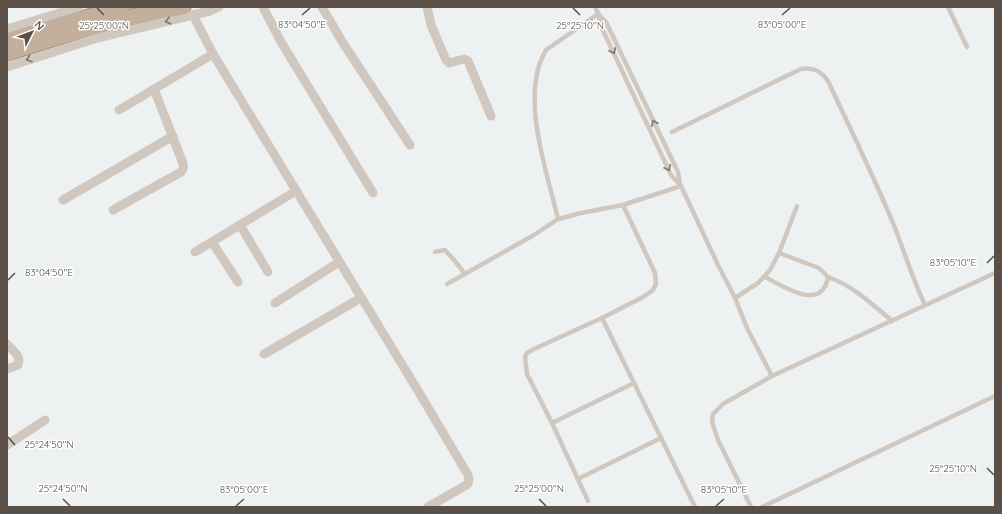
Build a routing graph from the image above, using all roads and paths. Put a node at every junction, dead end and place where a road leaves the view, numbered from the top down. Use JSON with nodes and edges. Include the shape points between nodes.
{"nodes":[{"id":1,"x":79,"y":7,"type":"edge"},
{"id":2,"x":122,"y":7,"type":"edge"},
{"id":3,"x":219,"y":7,"type":"edge"},
{"id":4,"x":263,"y":7,"type":"edge"},
{"id":5,"x":322,"y":7,"type":"edge"},
{"id":6,"x":427,"y":7,"type":"edge"},
{"id":7,"x":595,"y":7,"type":"edge"},
{"id":8,"x":948,"y":7,"type":"edge"},
{"id":9,"x":188,"y":11,"type":"edge"},
{"id":10,"x":599,"y":14,"type":"junction"},
{"id":11,"x":7,"y":29,"type":"edge"},
{"id":12,"x":7,"y":41,"type":"edge"},
{"id":13,"x":967,"y":47,"type":"dead end"},
{"id":14,"x":7,"y":53,"type":"edge"},
{"id":15,"x":213,"y":54,"type":"junction"},
{"id":16,"x":7,"y":67,"type":"edge"},
{"id":17,"x":154,"y":89,"type":"junction"},
{"id":18,"x":119,"y":110,"type":"dead end"},
{"id":19,"x":491,"y":116,"type":"dead end"},
{"id":20,"x":672,"y":132,"type":"dead end"},
{"id":21,"x":173,"y":136,"type":"junction"},
{"id":22,"x":410,"y":145,"type":"dead end"},
{"id":23,"x":680,"y":185,"type":"junction"},
{"id":24,"x":296,"y":191,"type":"junction"},
{"id":25,"x":373,"y":193,"type":"dead end"},
{"id":26,"x":63,"y":200,"type":"dead end"},
{"id":27,"x":622,"y":205,"type":"junction"},
{"id":28,"x":797,"y":206,"type":"dead end"},
{"id":29,"x":113,"y":210,"type":"dead end"},
{"id":30,"x":558,"y":219,"type":"junction"},
{"id":31,"x":240,"y":225,"type":"junction"},
{"id":32,"x":212,"y":242,"type":"junction"},
{"id":33,"x":195,"y":252,"type":"dead end"},
{"id":34,"x":435,"y":252,"type":"dead end"},
{"id":35,"x":779,"y":253,"type":"junction"},
{"id":36,"x":339,"y":262,"type":"junction"},
{"id":37,"x":268,"y":272,"type":"dead end"},
{"id":38,"x":995,"y":273,"type":"edge"},
{"id":39,"x":465,"y":274,"type":"junction"},
{"id":40,"x":765,"y":277,"type":"junction"},
{"id":41,"x":828,"y":277,"type":"junction"},
{"id":42,"x":238,"y":282,"type":"dead end"},
{"id":43,"x":447,"y":284,"type":"dead end"},
{"id":44,"x":361,"y":298,"type":"junction"},
{"id":45,"x":735,"y":298,"type":"junction"},
{"id":46,"x":275,"y":303,"type":"dead end"},
{"id":47,"x":925,"y":305,"type":"junction"},
{"id":48,"x":602,"y":318,"type":"junction"},
{"id":49,"x":892,"y":321,"type":"junction"},
{"id":50,"x":7,"y":344,"type":"edge"},
{"id":51,"x":264,"y":354,"type":"dead end"},
{"id":52,"x":7,"y":369,"type":"edge"},
{"id":53,"x":772,"y":376,"type":"junction"},
{"id":54,"x":634,"y":383,"type":"junction"},
{"id":55,"x":995,"y":396,"type":"edge"},
{"id":56,"x":45,"y":420,"type":"dead end"},
{"id":57,"x":552,"y":423,"type":"junction"},
{"id":58,"x":660,"y":438,"type":"junction"},
{"id":59,"x":7,"y":445,"type":"edge"},
{"id":60,"x":578,"y":479,"type":"junction"},
{"id":61,"x":588,"y":501,"type":"dead end"},
{"id":62,"x":428,"y":507,"type":"edge"},
{"id":63,"x":695,"y":507,"type":"edge"},
{"id":64,"x":751,"y":507,"type":"edge"},
{"id":65,"x":762,"y":507,"type":"edge"}],
"edges":[{"from":1,"to":11,"type":"street"},
{"from":2,"to":12,"type":"highway"},
{"from":3,"to":9,"type":"street"},
{"from":4,"to":25,"type":"street","via":[[281,42]]},
{"from":5,"to":22,"type":"street"},
{"from":6,"to":19,"type":"street","via":[[430,25],[444,57],[449,63],[464,59],[468,61]]},
{"from":7,"to":10,"type":"lane"},
{"from":8,"to":13,"type":"lane"},
{"from":9,"to":14,"type":"highway","via":[[137,15]]},
{"from":9,"to":15,"type":"street"},
{"from":9,"to":16,"type":"street","one_way":true},
{"from":10,"to":23,"type":"lane","via":[[600,24],[668,168]]},
{"from":10,"to":30,"type":"lane","via":[[546,50],[542,56],[535,86],[537,132]]},
{"from":15,"to":17,"type":"street"},
{"from":15,"to":24,"type":"street"},
{"from":17,"to":18,"type":"street"},
{"from":17,"to":21,"type":"street"},
{"from":20,"to":47,"type":"lane","via":[[801,68],[817,70],[828,81],[860,150]]},
{"from":21,"to":26,"type":"street"},
{"from":21,"to":29,"type":"street","via":[[184,169]]},
{"from":23,"to":27,"type":"lane"},
{"from":23,"to":45,"type":"lane"},
{"from":24,"to":31,"type":"street"},
{"from":24,"to":36,"type":"street"},
{"from":27,"to":30,"type":"lane"},
{"from":27,"to":48,"type":"lane","via":[[655,273],[656,284],[653,290]]},
{"from":28,"to":35,"type":"lane"},
{"from":30,"to":39,"type":"lane","via":[[534,236]]},
{"from":31,"to":32,"type":"street"},
{"from":31,"to":37,"type":"street"},
{"from":32,"to":33,"type":"street"},
{"from":32,"to":42,"type":"street"},
{"from":34,"to":39,"type":"lane","via":[[445,250]]},
{"from":35,"to":40,"type":"lane"},
{"from":35,"to":41,"type":"lane","via":[[819,268]]},
{"from":36,"to":44,"type":"street"},
{"from":36,"to":46,"type":"street"},
{"from":38,"to":47,"type":"lane"},
{"from":39,"to":43,"type":"lane"},
{"from":40,"to":41,"type":"lane","via":[[799,294],[811,296],[823,290]]},
{"from":40,"to":45,"type":"lane"},
{"from":41,"to":49,"type":"lane","via":[[856,291]]},
{"from":44,"to":51,"type":"street"},
{"from":44,"to":62,"type":"street","via":[[468,475],[468,484]]},
{"from":45,"to":53,"type":"lane","via":[[747,328]]},
{"from":47,"to":49,"type":"lane"},
{"from":48,"to":54,"type":"lane"},
{"from":48,"to":57,"type":"lane","via":[[534,349],[525,357],[528,374]]},
{"from":49,"to":53,"type":"lane"},
{"from":50,"to":52,"type":"street","via":[[17,354],[19,362],[18,365]]},
{"from":53,"to":64,"type":"lane","via":[[723,404],[713,414],[712,422],[718,440]]},
{"from":54,"to":57,"type":"lane"},
{"from":54,"to":58,"type":"lane"},
{"from":55,"to":65,"type":"lane"},
{"from":56,"to":59,"type":"street"},
{"from":57,"to":60,"type":"lane"},
{"from":58,"to":60,"type":"lane"},
{"from":58,"to":63,"type":"lane"},
{"from":60,"to":61,"type":"lane"}]}
